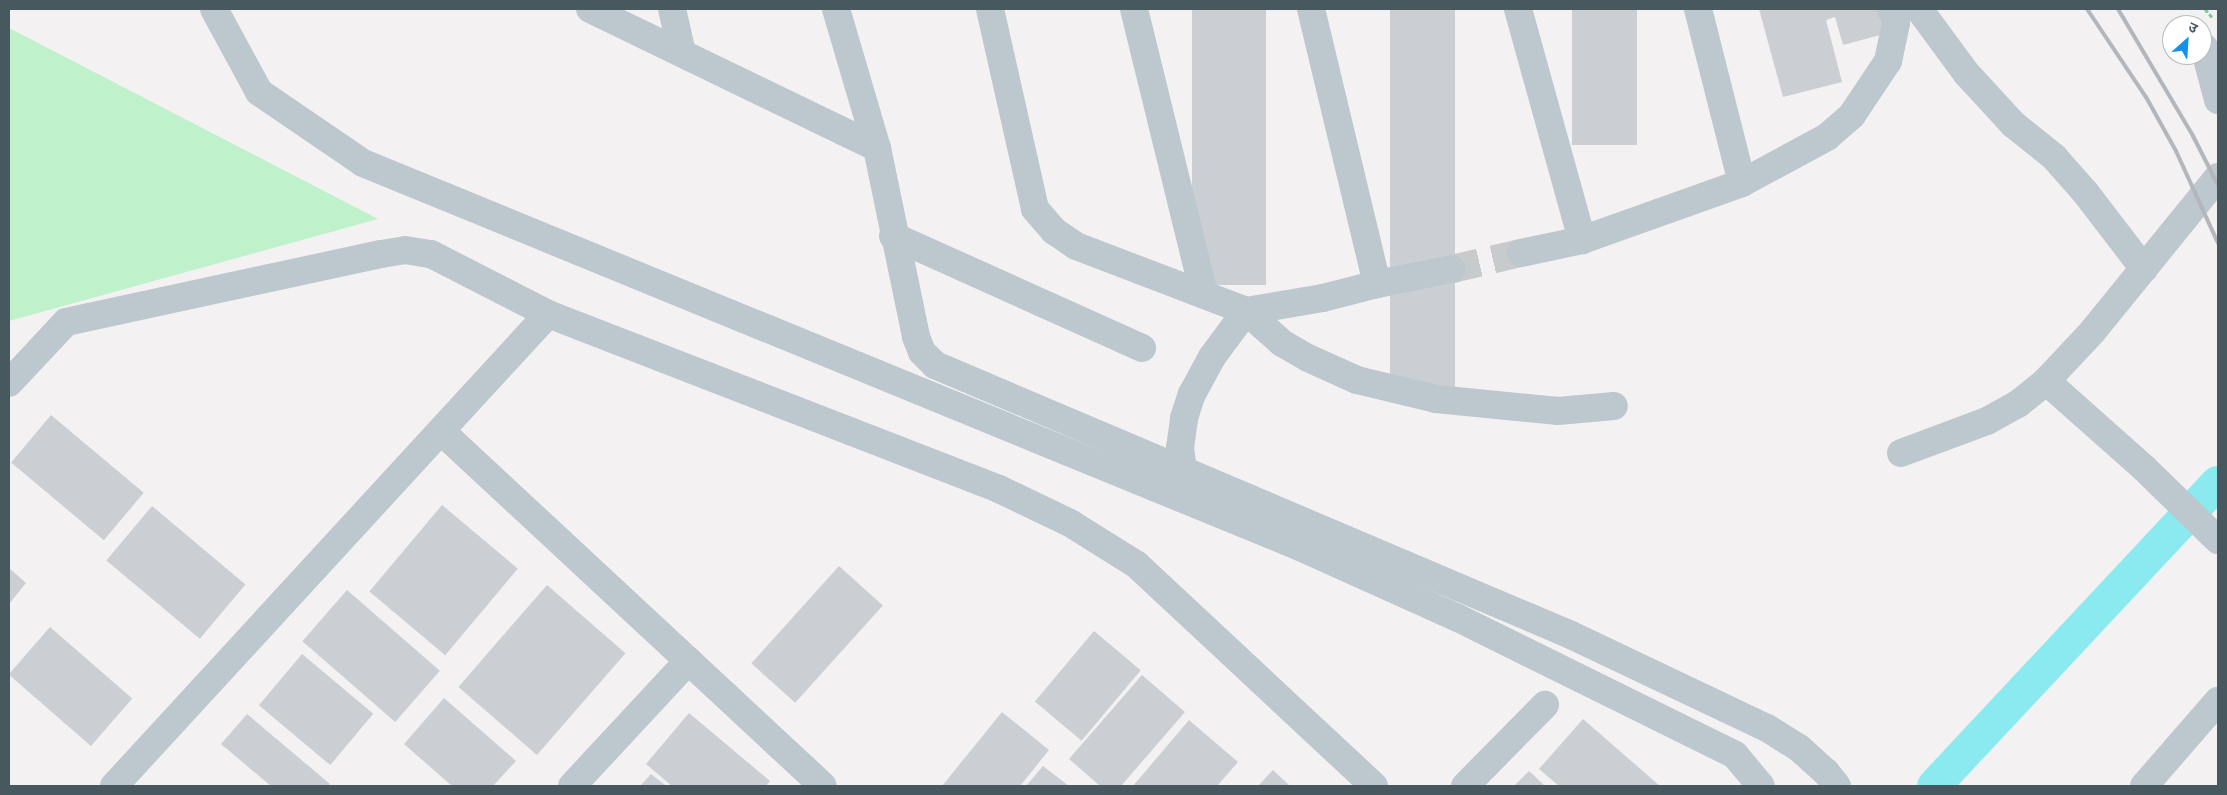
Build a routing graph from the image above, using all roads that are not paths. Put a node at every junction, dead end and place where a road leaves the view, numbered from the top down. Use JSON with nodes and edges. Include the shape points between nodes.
{"nodes":[{"id":1,"x":214,"y":9,"type":"edge"},
{"id":2,"x":590,"y":9,"type":"edge"},
{"id":3,"x":672,"y":9,"type":"edge"},
{"id":4,"x":836,"y":9,"type":"edge"},
{"id":5,"x":990,"y":9,"type":"edge"},
{"id":6,"x":1134,"y":9,"type":"edge"},
{"id":7,"x":1311,"y":9,"type":"edge"},
{"id":8,"x":1518,"y":9,"type":"edge"},
{"id":9,"x":1698,"y":9,"type":"edge"},
{"id":10,"x":1891,"y":9,"type":"edge"},
{"id":11,"x":1919,"y":9,"type":"edge"},
{"id":12,"x":682,"y":53,"type":"junction"},
{"id":13,"x":2209,"y":65,"type":"edge"},
{"id":14,"x":2218,"y":100,"type":"edge"},
{"id":15,"x":877,"y":148,"type":"junction"},
{"id":16,"x":2218,"y":177,"type":"edge"},
{"id":17,"x":1742,"y":183,"type":"junction"},
{"id":18,"x":893,"y":236,"type":"junction"},
{"id":19,"x":1582,"y":240,"type":"junction"},
{"id":20,"x":1521,"y":253,"type":"tunnel mouth"},
{"id":21,"x":1452,"y":269,"type":"tunnel mouth"},
{"id":22,"x":2144,"y":269,"type":"junction"},
{"id":23,"x":1377,"y":284,"type":"junction"},
{"id":24,"x":1204,"y":295,"type":"junction"},
{"id":25,"x":1246,"y":311,"type":"junction"},
{"id":26,"x":548,"y":314,"type":"junction"},
{"id":27,"x":1142,"y":348,"type":"dead end"},
{"id":28,"x":2046,"y":382,"type":"junction"},
{"id":29,"x":9,"y":383,"type":"edge"},
{"id":30,"x":1614,"y":406,"type":"dead end"},
{"id":31,"x":441,"y":432,"type":"junction"},
{"id":32,"x":1902,"y":453,"type":"dead end"},
{"id":33,"x":1183,"y":470,"type":"junction"},
{"id":34,"x":2218,"y":540,"type":"edge"},
{"id":35,"x":688,"y":661,"type":"junction"},
{"id":36,"x":2218,"y":701,"type":"edge"},
{"id":37,"x":1545,"y":705,"type":"dead end"},
{"id":38,"x":1836,"y":784,"type":"edge"},
{"id":39,"x":114,"y":786,"type":"edge"},
{"id":40,"x":572,"y":786,"type":"edge"},
{"id":41,"x":823,"y":786,"type":"edge"},
{"id":42,"x":1374,"y":786,"type":"edge"},
{"id":43,"x":1465,"y":786,"type":"edge"},
{"id":44,"x":1761,"y":786,"type":"edge"},
{"id":45,"x":2144,"y":786,"type":"edge"}],
"edges":[{"from":1,"to":44,"type":"street","via":[[259,92],[363,163],[1300,547],[1458,618],[1735,754]]},
{"from":2,"to":12,"type":"street"},
{"from":3,"to":12,"type":"street"},
{"from":4,"to":15,"type":"street"},
{"from":5,"to":24,"type":"street","via":[[1034,209],[1054,231],[1076,246]]},
{"from":6,"to":24,"type":"street"},
{"from":7,"to":23,"type":"street"},
{"from":8,"to":19,"type":"street"},
{"from":9,"to":17,"type":"street"},
{"from":10,"to":17,"type":"street","via":[[1896,23],[1888,61],[1852,115],[1827,137]]},
{"from":11,"to":22,"type":"street","via":[[1967,74],[2013,124],[2054,157]]},
{"from":12,"to":15,"type":"street"},
{"from":13,"to":14,"type":"street"},
{"from":15,"to":18,"type":"street"},
{"from":16,"to":22,"type":"street"},
{"from":17,"to":19,"type":"street"},
{"from":18,"to":27,"type":"street"},
{"from":18,"to":33,"type":"street","via":[[916,336],[922,352],[935,365]]},
{"from":19,"to":20,"type":"street"},
{"from":21,"to":23,"type":"street"},
{"from":22,"to":28,"type":"street"},
{"from":23,"to":25,"type":"street","via":[[1323,298]]},
{"from":24,"to":25,"type":"street"},
{"from":25,"to":30,"type":"street","via":[[1282,343],[1357,380],[1436,399],[1558,411]]},
{"from":25,"to":33,"type":"street","via":[[1212,357],[1192,394],[1180,448]]},
{"from":26,"to":29,"type":"street","via":[[431,254],[405,250],[389,252],[66,322]]},
{"from":26,"to":31,"type":"street"},
{"from":26,"to":42,"type":"street","via":[[999,490],[1070,522],[1137,565]]},
{"from":28,"to":32,"type":"street","via":[[2018,404],[1986,421]]},
{"from":28,"to":34,"type":"street","via":[[2145,469]]},
{"from":31,"to":35,"type":"street"},
{"from":31,"to":39,"type":"street"},
{"from":33,"to":38,"type":"street","via":[[1571,635],[1724,707],[1800,748]]},
{"from":35,"to":40,"type":"street"},
{"from":35,"to":41,"type":"street"},
{"from":36,"to":45,"type":"street"},
{"from":37,"to":43,"type":"street"}]}
